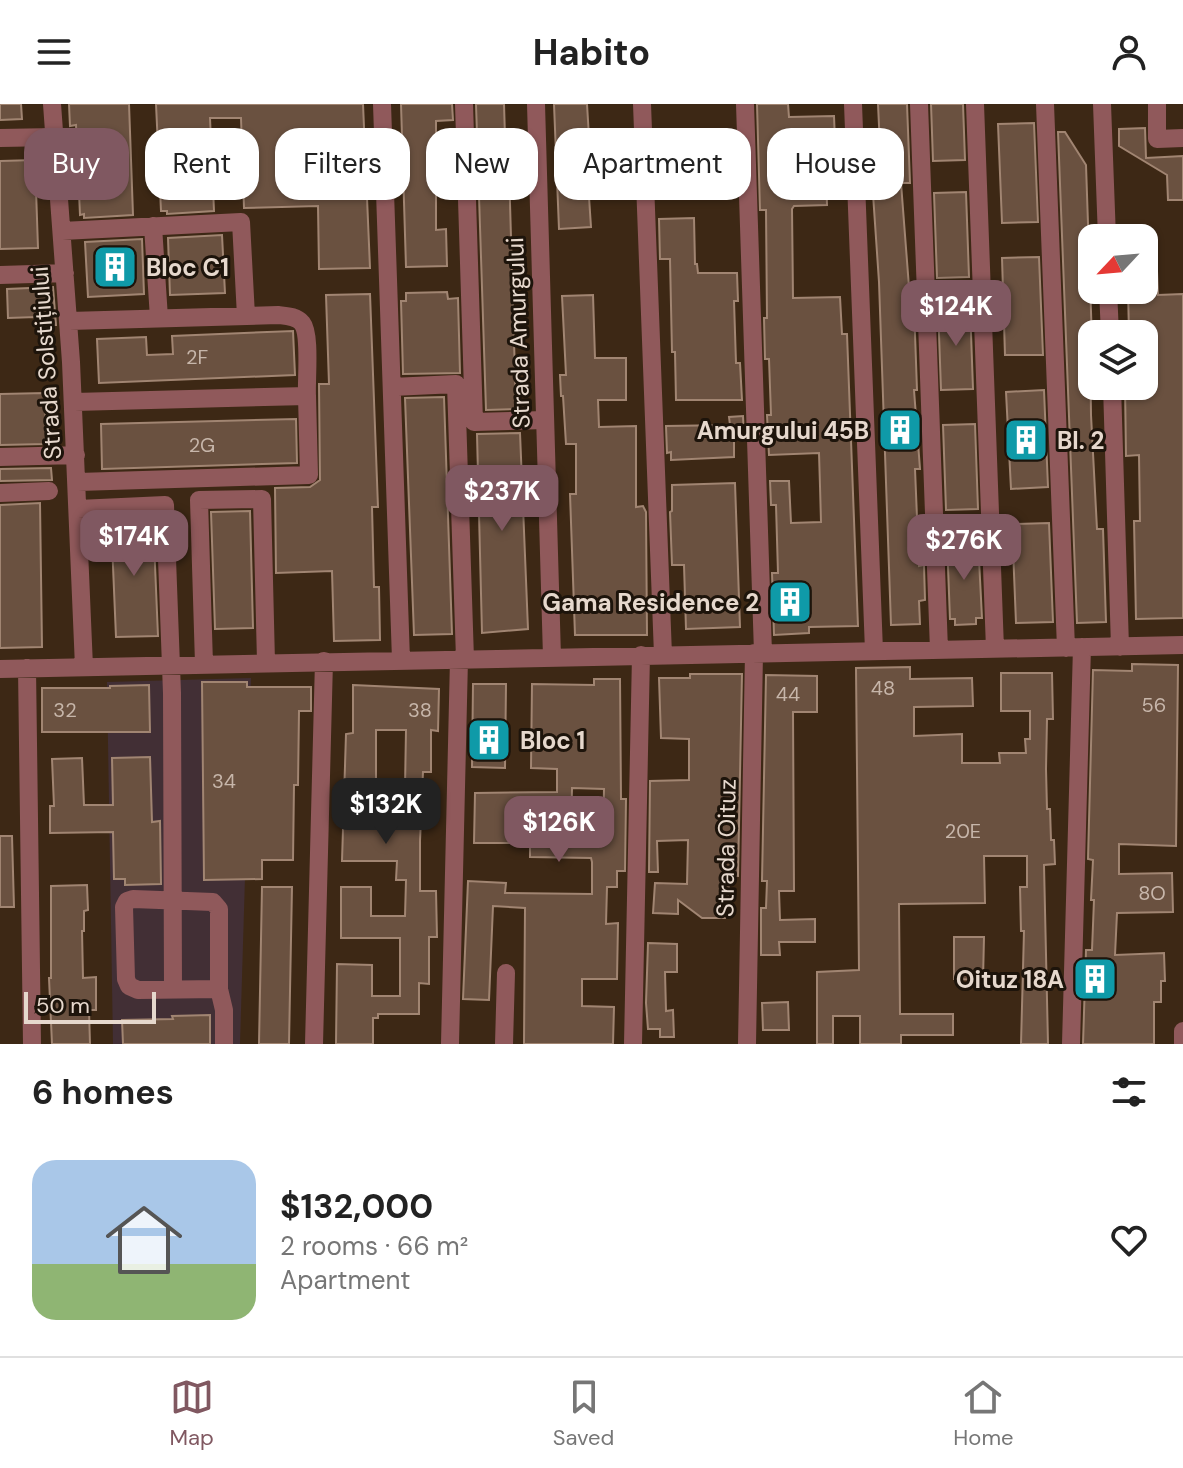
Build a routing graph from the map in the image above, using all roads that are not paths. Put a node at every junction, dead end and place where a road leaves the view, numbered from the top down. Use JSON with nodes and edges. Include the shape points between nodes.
{"nodes":[{"id":1,"x":52,"y":104,"type":"edge"},
{"id":2,"x":382,"y":104,"type":"edge"},
{"id":3,"x":464,"y":104,"type":"edge"},
{"id":4,"x":536,"y":104,"type":"edge"},
{"id":5,"x":642,"y":104,"type":"edge"},
{"id":6,"x":745,"y":104,"type":"edge"},
{"id":7,"x":853,"y":104,"type":"edge"},
{"id":8,"x":919,"y":104,"type":"edge"},
{"id":9,"x":975,"y":104,"type":"edge"},
{"id":10,"x":1045,"y":104,"type":"edge"},
{"id":11,"x":1102,"y":104,"type":"edge"},
{"id":12,"x":1157,"y":104,"type":"edge"},
{"id":13,"x":54,"y":128,"type":"edge"},
{"id":14,"x":0,"y":138,"type":"edge"},
{"id":15,"x":24,"y":138,"type":"edge"},
{"id":16,"x":1183,"y":138,"type":"edge"},
{"id":17,"x":60,"y":200,"type":"edge"},
{"id":18,"x":1106,"y":224,"type":"edge"},
{"id":19,"x":153,"y":226,"type":"junction"},
{"id":20,"x":62,"y":231,"type":"junction"},
{"id":21,"x":65,"y":273,"type":"junction"},
{"id":22,"x":0,"y":275,"type":"edge"},
{"id":23,"x":246,"y":316,"type":"junction"},
{"id":24,"x":159,"y":318,"type":"junction"},
{"id":25,"x":69,"y":321,"type":"junction"},
{"id":26,"x":392,"y":387,"type":"junction"},
{"id":27,"x":307,"y":396,"type":"junction"},
{"id":28,"x":1112,"y":400,"type":"edge"},
{"id":29,"x":74,"y":402,"type":"junction"},
{"id":30,"x":545,"y":420,"type":"junction"},
{"id":31,"x":76,"y":455,"type":"junction"},
{"id":32,"x":0,"y":457,"type":"edge"},
{"id":33,"x":78,"y":482,"type":"junction"},
{"id":34,"x":49,"y":491,"type":"dead end"},
{"id":35,"x":0,"y":493,"type":"edge"},
{"id":36,"x":78,"y":509,"type":"junction"},
{"id":37,"x":1183,"y":645,"type":"edge"},
{"id":38,"x":1074,"y":647,"type":"junction"},
{"id":39,"x":1120,"y":647,"type":"junction"},
{"id":40,"x":995,"y":649,"type":"junction"},
{"id":41,"x":939,"y":650,"type":"junction"},
{"id":42,"x":874,"y":651,"type":"junction"},
{"id":43,"x":758,"y":653,"type":"junction"},
{"id":44,"x":641,"y":655,"type":"junction"},
{"id":45,"x":663,"y":655,"type":"junction"},
{"id":46,"x":552,"y":657,"type":"junction"},
{"id":47,"x":462,"y":659,"type":"junction"},
{"id":48,"x":401,"y":660,"type":"junction"},
{"id":49,"x":324,"y":661,"type":"junction"},
{"id":50,"x":266,"y":662,"type":"junction"},
{"id":51,"x":204,"y":664,"type":"junction"},
{"id":52,"x":172,"y":665,"type":"junction"},
{"id":53,"x":84,"y":667,"type":"junction"},
{"id":54,"x":27,"y":668,"type":"junction"},
{"id":55,"x":0,"y":669,"type":"edge"},
{"id":56,"x":173,"y":899,"type":"junction"},
{"id":57,"x":506,"y":973,"type":"dead end"},
{"id":58,"x":173,"y":989,"type":"junction"},
{"id":59,"x":219,"y":989,"type":"junction"},
{"id":60,"x":1183,"y":1031,"type":"edge"},
{"id":61,"x":32,"y":1044,"type":"edge"},
{"id":62,"x":224,"y":1044,"type":"edge"},
{"id":63,"x":314,"y":1044,"type":"edge"},
{"id":64,"x":450,"y":1044,"type":"edge"},
{"id":65,"x":504,"y":1044,"type":"edge"},
{"id":66,"x":633,"y":1044,"type":"edge"},
{"id":67,"x":747,"y":1044,"type":"edge"},
{"id":68,"x":1071,"y":1044,"type":"edge"},
{"id":69,"x":1183,"y":1044,"type":"edge"}],
"edges":[{"from":1,"to":13,"type":"street","name":"Strada Solstițiului"},
{"from":2,"to":26,"type":"street"},
{"from":3,"to":30,"type":"street","via":[[474,422]]},
{"from":4,"to":30,"type":"street","name":"Strada Amurgului"},
{"from":5,"to":45,"type":"street"},
{"from":6,"to":43,"type":"street"},
{"from":7,"to":42,"type":"street"},
{"from":8,"to":41,"type":"street"},
{"from":9,"to":40,"type":"street"},
{"from":10,"to":38,"type":"street"},
{"from":11,"to":18,"type":"street"},
{"from":12,"to":16,"type":"street","via":[[1157,139]]},
{"from":14,"to":15,"type":"street"},
{"from":17,"to":20,"type":"street","name":"Strada Solstițiului"},
{"from":19,"to":20,"type":"street"},
{"from":19,"to":23,"type":"street","via":[[241,222]]},
{"from":19,"to":24,"type":"street"},
{"from":20,"to":21,"type":"street","name":"Strada Solstițiului"},
{"from":21,"to":22,"type":"street"},
{"from":21,"to":25,"type":"street","name":"Strada Solstițiului"},
{"from":23,"to":24,"type":"street"},
{"from":23,"to":27,"type":"street","via":[[290,316],[305,327]]},
{"from":24,"to":25,"type":"street"},
{"from":25,"to":29,"type":"street","name":"Strada Solstițiului"},
{"from":26,"to":47,"type":"street","via":[[456,384]]},
{"from":26,"to":48,"type":"street"},
{"from":27,"to":29,"type":"street"},
{"from":27,"to":33,"type":"street","via":[[309,475]]},
{"from":28,"to":39,"type":"street"},
{"from":29,"to":31,"type":"street","name":"Strada Solstițiului"},
{"from":30,"to":46,"type":"street","name":"Strada Amurgului"},
{"from":31,"to":32,"type":"street"},
{"from":31,"to":33,"type":"street","name":"Strada Solstițiului"},
{"from":33,"to":36,"type":"street","name":"Strada Solstițiului"},
{"from":34,"to":35,"type":"street"},
{"from":36,"to":52,"type":"street","via":[[165,505]]},
{"from":36,"to":53,"type":"street","name":"Strada Solstițiului"},
{"from":37,"to":39,"type":"street"},
{"from":38,"to":39,"type":"street"},
{"from":38,"to":40,"type":"street"},
{"from":38,"to":68,"type":"street"},
{"from":40,"to":41,"type":"street"},
{"from":41,"to":42,"type":"street"},
{"from":42,"to":43,"type":"street"},
{"from":43,"to":45,"type":"street"},
{"from":43,"to":67,"type":"street","name":"Strada Oituz"},
{"from":44,"to":45,"type":"street"},
{"from":44,"to":46,"type":"street"},
{"from":44,"to":66,"type":"street"},
{"from":46,"to":47,"type":"street"},
{"from":47,"to":48,"type":"street"},
{"from":47,"to":64,"type":"street"},
{"from":48,"to":49,"type":"street"},
{"from":49,"to":50,"type":"street"},
{"from":49,"to":63,"type":"street"},
{"from":50,"to":51,"type":"street"},
{"from":50,"to":51,"type":"street","via":[[262,499],[199,500]]},
{"from":51,"to":52,"type":"street"},
{"from":52,"to":53,"type":"street"},
{"from":52,"to":56,"type":"street"},
{"from":53,"to":54,"type":"street"},
{"from":54,"to":55,"type":"street"},
{"from":54,"to":61,"type":"street"},
{"from":56,"to":58,"type":"street"},
{"from":56,"to":58,"type":"street","via":[[133,899],[124,907],[129,986]]},
{"from":56,"to":59,"type":"street","via":[[213,902],[219,909]]},
{"from":57,"to":65,"type":"street"},
{"from":58,"to":59,"type":"street"},
{"from":59,"to":62,"type":"street"},
{"from":60,"to":69,"type":"street"}]}
